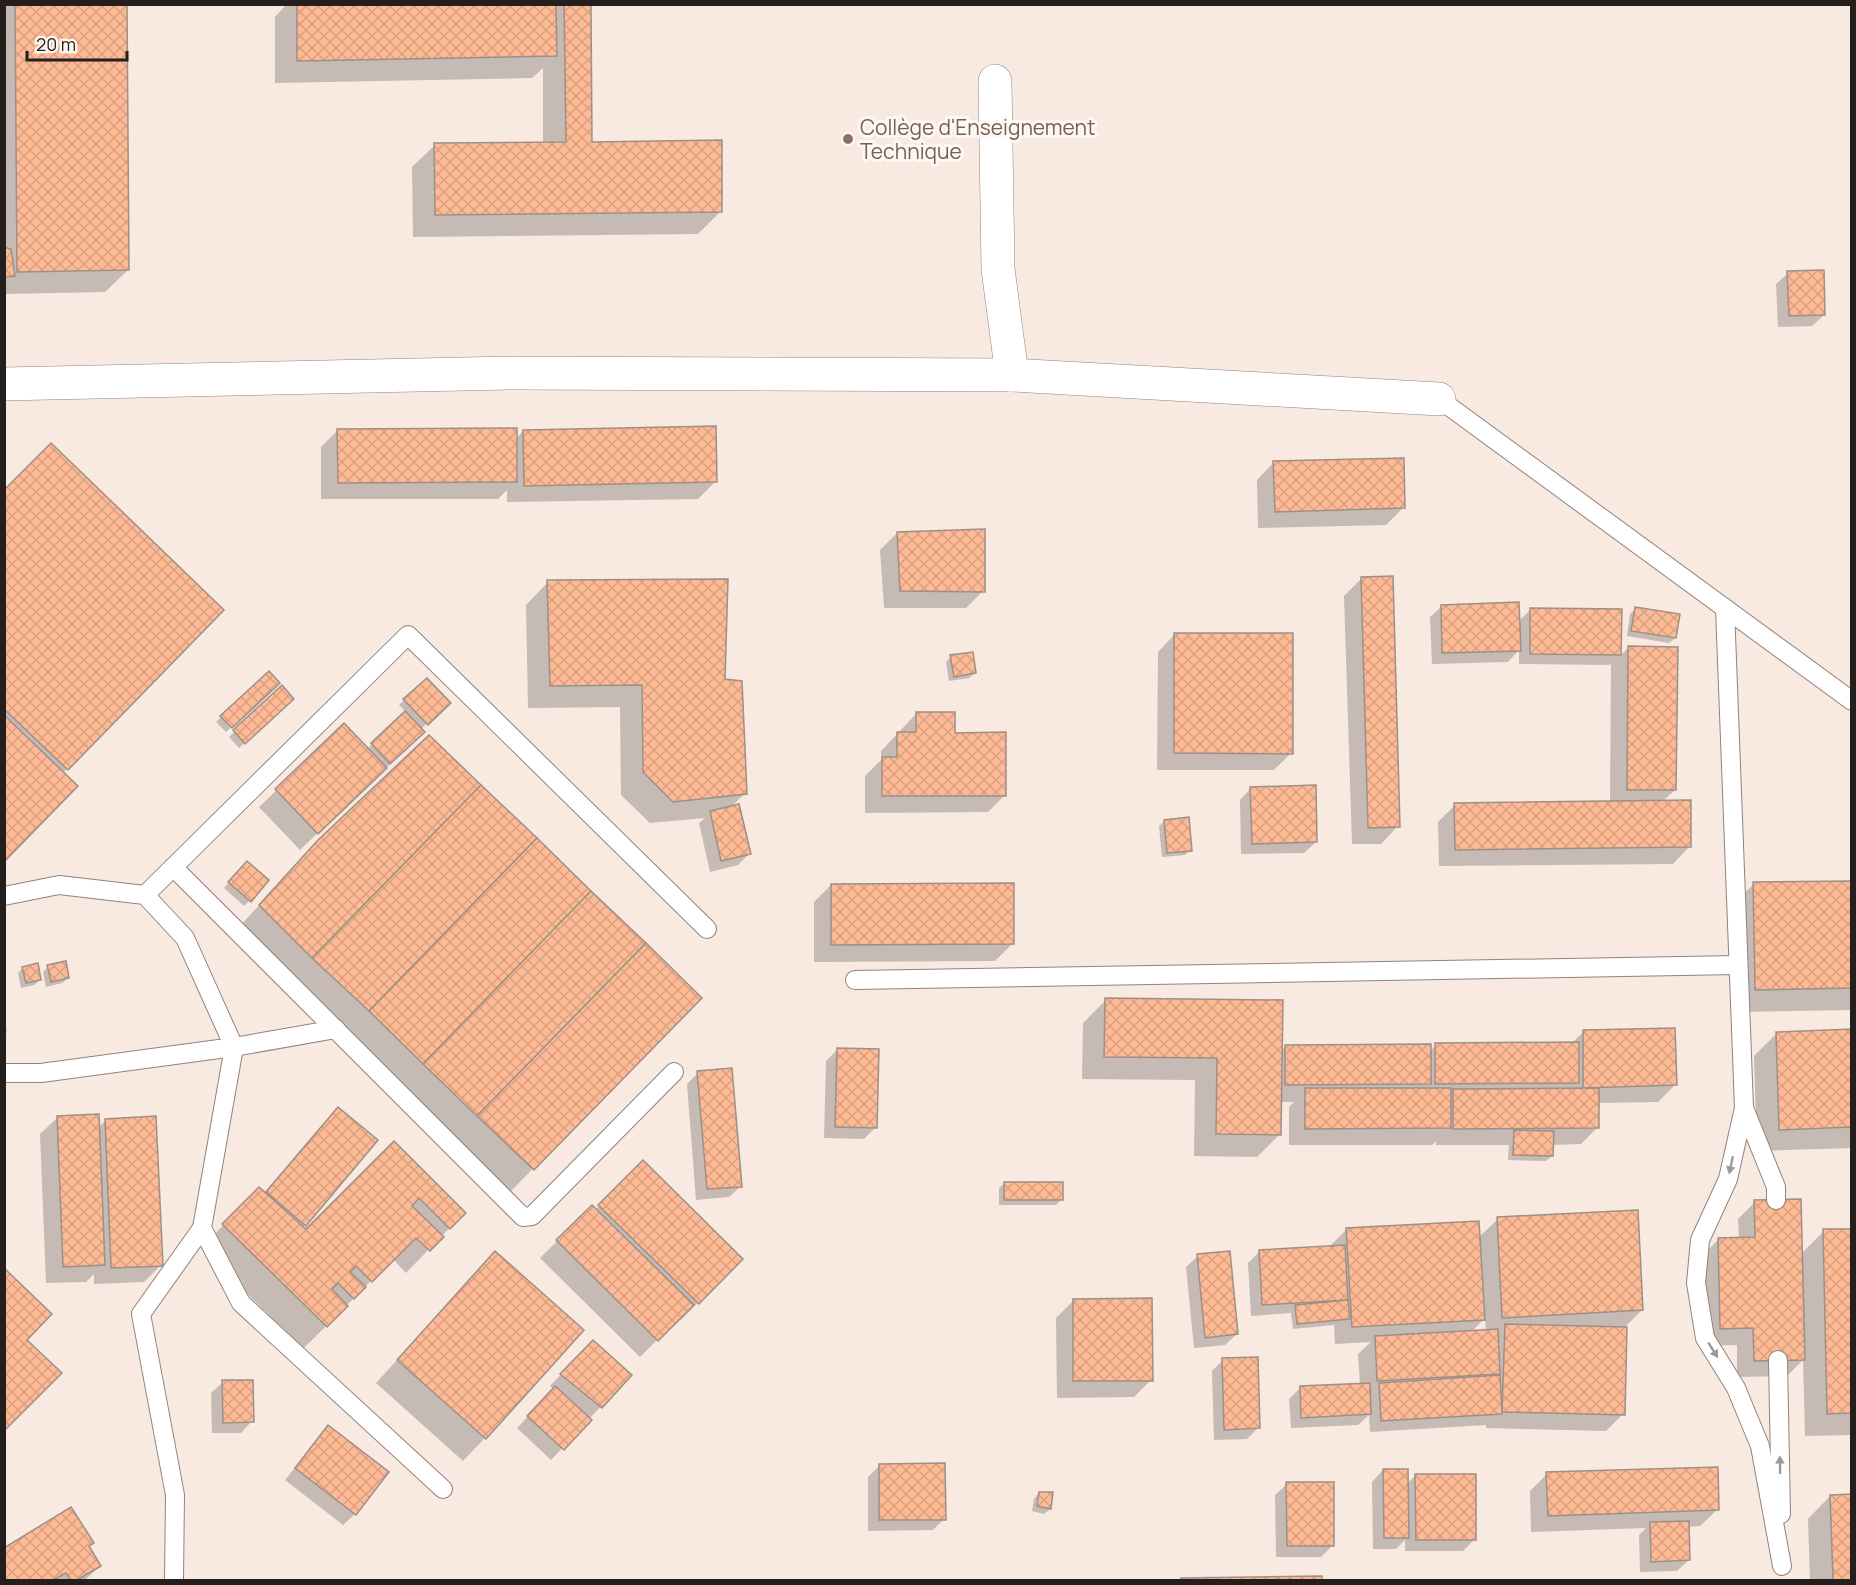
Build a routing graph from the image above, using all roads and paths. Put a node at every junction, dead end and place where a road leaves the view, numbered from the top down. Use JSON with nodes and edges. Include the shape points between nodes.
{"nodes":[{"id":1,"x":995,"y":81,"type":"dead end"},
{"id":2,"x":1012,"y":375,"type":"junction"},
{"id":3,"x":4,"y":384,"type":"edge"},
{"id":4,"x":1439,"y":399,"type":"joint"},
{"id":5,"x":1725,"y":608,"type":"junction"},
{"id":6,"x":1851,"y":701,"type":"edge"},
{"id":7,"x":173,"y":867,"type":"junction"},
{"id":8,"x":145,"y":895,"type":"junction"},
{"id":9,"x":4,"y":896,"type":"edge"},
{"id":10,"x":707,"y":929,"type":"dead end"},
{"id":11,"x":1738,"y":964,"type":"junction"},
{"id":12,"x":855,"y":980,"type":"dead end"},
{"id":13,"x":336,"y":1029,"type":"junction"},
{"id":14,"x":234,"y":1047,"type":"junction"},
{"id":15,"x":674,"y":1072,"type":"dead end"},
{"id":16,"x":4,"y":1073,"type":"edge"},
{"id":17,"x":1744,"y":1108,"type":"junction"},
{"id":18,"x":1776,"y":1200,"type":"dead end"},
{"id":19,"x":202,"y":1228,"type":"junction"},
{"id":20,"x":1778,"y":1360,"type":"dead end"},
{"id":21,"x":443,"y":1489,"type":"dead end"},
{"id":22,"x":1782,"y":1573,"type":"edge"},
{"id":23,"x":174,"y":1581,"type":"edge"}],
"edges":[{"from":1,"to":2,"type":"street","via":[[998,269]]},
{"from":2,"to":3,"type":"street","via":[[512,373]]},
{"from":2,"to":4,"type":"street"},
{"from":4,"to":5,"type":"lane"},
{"from":5,"to":6,"type":"lane"},
{"from":5,"to":11,"type":"lane"},
{"from":7,"to":8,"type":"lane"},
{"from":7,"to":10,"type":"lane","via":[[408,635]]},
{"from":7,"to":13,"type":"lane"},
{"from":8,"to":9,"type":"lane","via":[[59,885]]},
{"from":8,"to":14,"type":"lane","via":[[185,938]]},
{"from":11,"to":12,"type":"lane"},
{"from":11,"to":17,"type":"lane"},
{"from":13,"to":14,"type":"lane"},
{"from":13,"to":15,"type":"lane","via":[[527,1218]]},
{"from":14,"to":16,"type":"lane","via":[[41,1072]]},
{"from":14,"to":19,"type":"lane"},
{"from":17,"to":18,"type":"lane","via":[[1776,1187]]},
{"from":17,"to":22,"type":"lane","one_way":true,"via":[[1728,1179],[1700,1240],[1696,1283],[1705,1338],[1736,1388],[1760,1446]]},
{"from":19,"to":21,"type":"lane","via":[[241,1303]]},
{"from":19,"to":23,"type":"lane","via":[[141,1314],[175,1495]]},
{"from":22,"to":20,"type":"lane","one_way":true}]}
